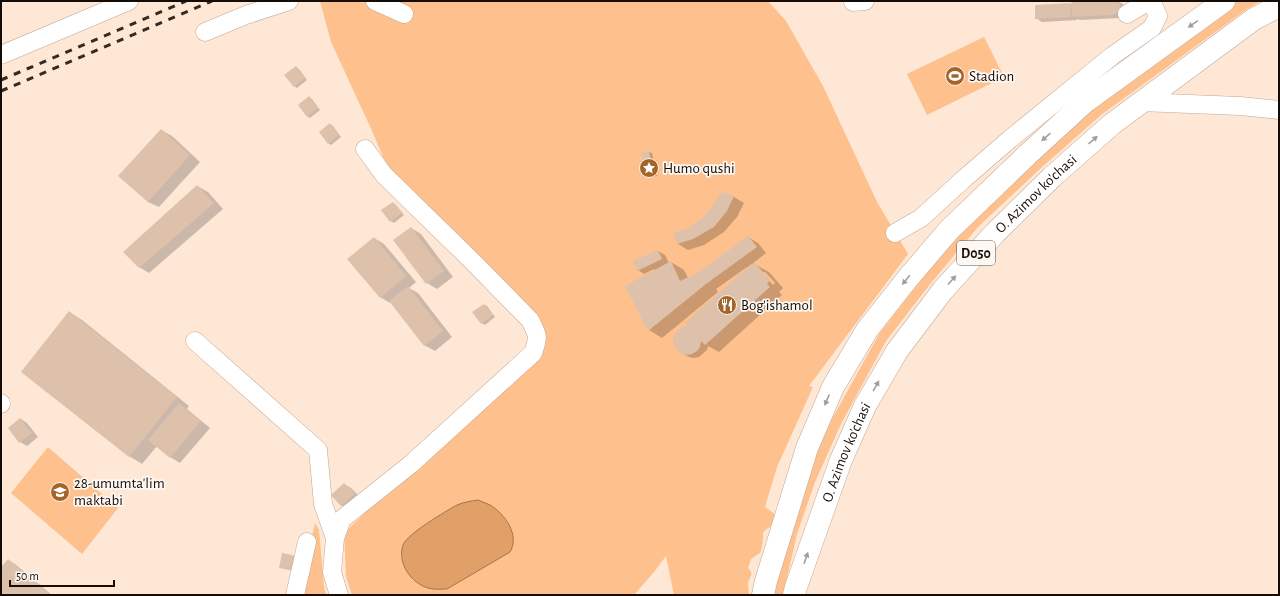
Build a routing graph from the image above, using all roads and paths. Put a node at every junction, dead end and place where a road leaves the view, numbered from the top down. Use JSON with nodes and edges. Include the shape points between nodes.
{"nodes":[{"id":1,"x":129,"y":1,"type":"edge"},
{"id":2,"x":289,"y":1,"type":"edge"},
{"id":3,"x":375,"y":1,"type":"edge"},
{"id":4,"x":1224,"y":1,"type":"edge"},
{"id":5,"x":1279,"y":6,"type":"edge"},
{"id":6,"x":1135,"y":7,"type":"edge"},
{"id":7,"x":404,"y":14,"type":"dead end"},
{"id":8,"x":205,"y":32,"type":"dead end"},
{"id":9,"x":1155,"y":38,"type":"junction"},
{"id":10,"x":1,"y":55,"type":"edge"},
{"id":11,"x":1140,"y":102,"type":"junction"},
{"id":12,"x":1279,"y":110,"type":"edge"},
{"id":13,"x":365,"y":149,"type":"dead end"},
{"id":14,"x":920,"y":218,"type":"junction"},
{"id":15,"x":949,"y":230,"type":"junction"},
{"id":16,"x":895,"y":233,"type":"dead end"},
{"id":17,"x":195,"y":341,"type":"dead end"},
{"id":18,"x":335,"y":538,"type":"junction"},
{"id":19,"x":307,"y":542,"type":"dead end"},
{"id":20,"x":295,"y":595,"type":"edge"},
{"id":21,"x":339,"y":595,"type":"edge"},
{"id":22,"x":763,"y":595,"type":"edge"},
{"id":23,"x":794,"y":595,"type":"edge"}],
"edges":[{"from":1,"to":10,"type":"street"},
{"from":2,"to":8,"type":"street"},
{"from":3,"to":7,"type":"street"},
{"from":4,"to":9,"type":"main road","number":"D050","one_way":true},
{"from":5,"to":11,"type":"main road","name":"O. Azimov ko'chasi","number":"D050","via":[[1254,20]]},
{"from":6,"to":9,"type":"street","via":[[1147,2],[1154,7],[1158,16],[1152,28]]},
{"from":9,"to":14,"type":"street","via":[[1112,56],[1010,139]]},
{"from":9,"to":15,"type":"main road","number":"D050","one_way":true},
{"from":11,"to":12,"type":"street"},
{"from":23,"to":11,"type":"main road","name":"O. Azimov ko'chasi","number":"D050","one_way":true,"via":[[841,460],[865,406],[897,351],[943,290],[995,233],[1052,177]]},
{"from":13,"to":18,"type":"street","via":[[384,175],[530,320],[538,340],[533,353],[411,464],[342,519]]},
{"from":14,"to":15,"type":"street"},
{"from":14,"to":16,"type":"street"},
{"from":15,"to":22,"type":"main road","number":"D050","one_way":true,"via":[[867,330],[833,387],[807,448]]},
{"from":17,"to":18,"type":"street","via":[[318,450],[323,504]]},
{"from":18,"to":21,"type":"street","via":[[332,572]]},
{"from":19,"to":20,"type":"street"}]}
